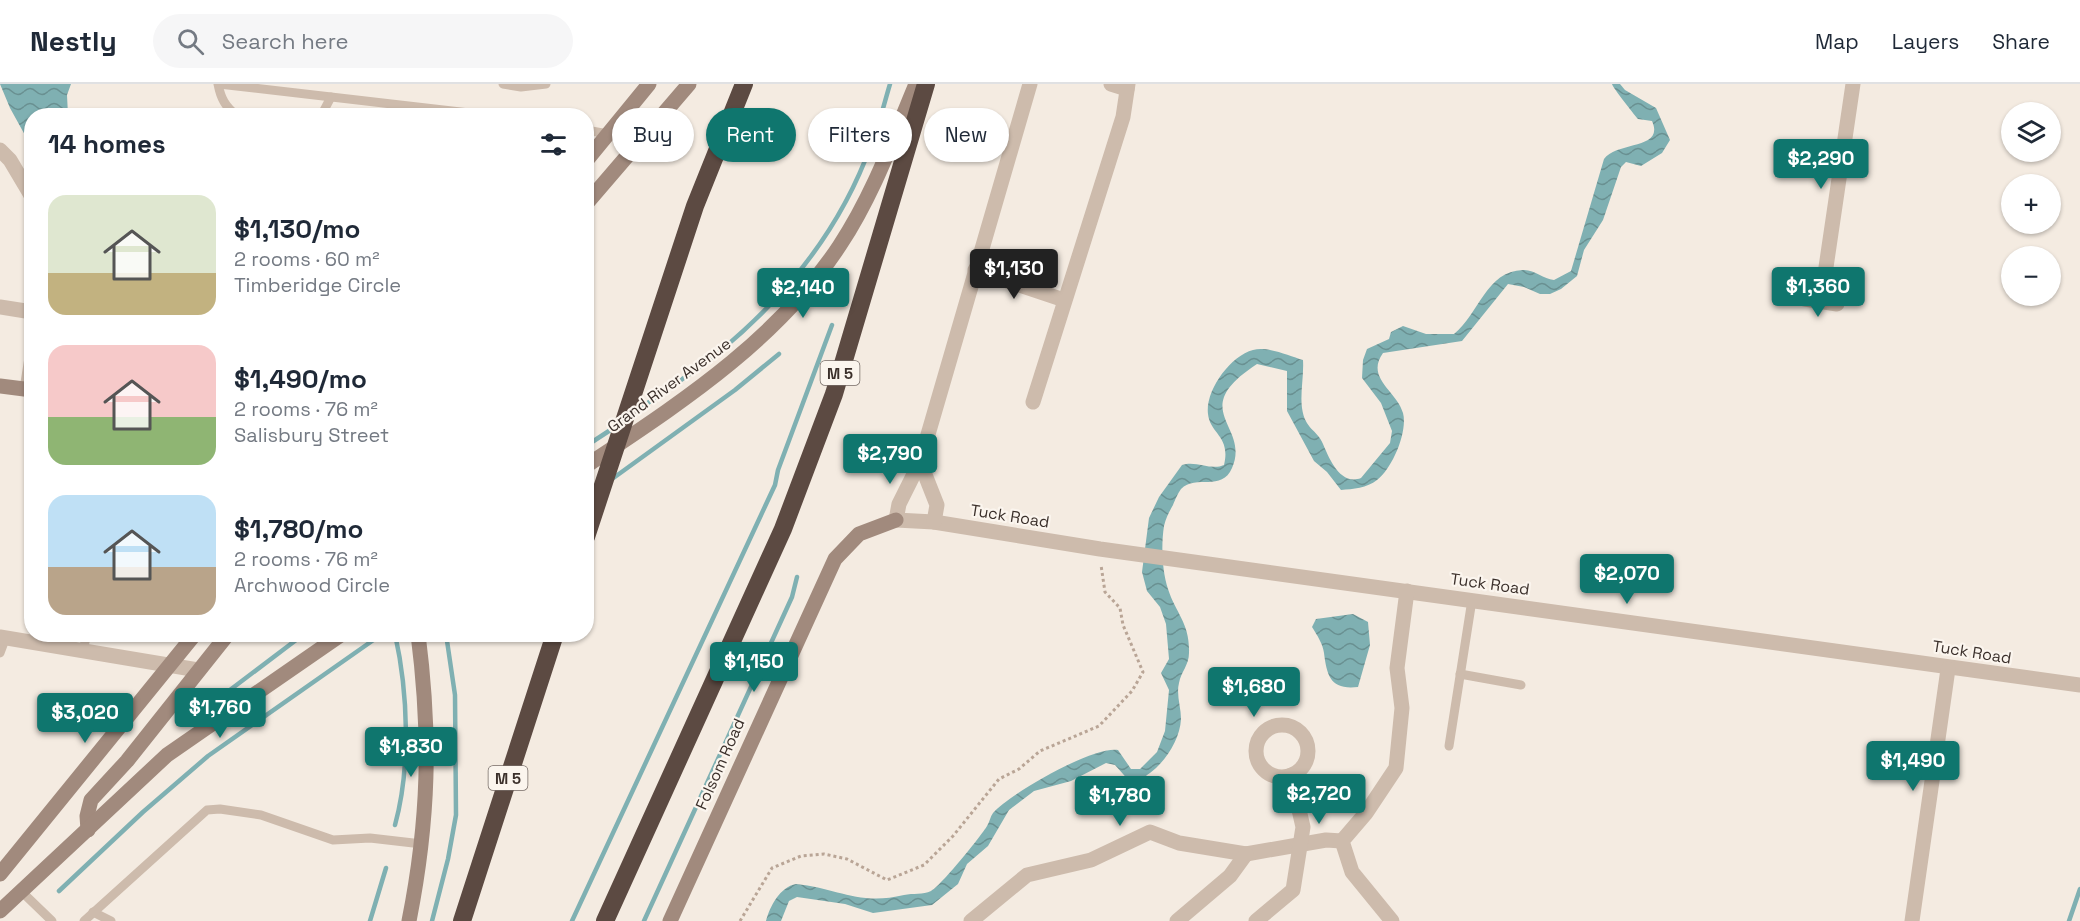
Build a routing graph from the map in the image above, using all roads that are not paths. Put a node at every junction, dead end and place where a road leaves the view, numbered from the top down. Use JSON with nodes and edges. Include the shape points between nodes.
{"nodes":[{"id":1,"x":218,"y":84,"type":"edge"},
{"id":2,"x":503,"y":84,"type":"edge"},
{"id":3,"x":546,"y":84,"type":"edge"},
{"id":4,"x":649,"y":84,"type":"edge"},
{"id":5,"x":689,"y":84,"type":"edge"},
{"id":6,"x":744,"y":84,"type":"edge"},
{"id":7,"x":916,"y":84,"type":"edge"},
{"id":8,"x":926,"y":84,"type":"edge"},
{"id":9,"x":1030,"y":84,"type":"edge"},
{"id":10,"x":1111,"y":84,"type":"edge"},
{"id":11,"x":1853,"y":84,"type":"edge"},
{"id":12,"x":1127,"y":86,"type":"edge"},
{"id":13,"x":331,"y":97,"type":"junction"},
{"id":14,"x":228,"y":108,"type":"edge"},
{"id":15,"x":325,"y":108,"type":"edge"},
{"id":16,"x":407,"y":108,"type":"edge"},
{"id":17,"x":594,"y":131,"type":"edge"},
{"id":18,"x":609,"y":134,"type":"junction"},
{"id":19,"x":0,"y":150,"type":"edge"},
{"id":20,"x":594,"y":152,"type":"edge"},
{"id":21,"x":24,"y":184,"type":"edge"},
{"id":22,"x":594,"y":195,"type":"edge"},
{"id":23,"x":975,"y":270,"type":"junction"},
{"id":24,"x":1805,"y":299,"type":"dead end"},
{"id":25,"x":1064,"y":300,"type":"junction"},
{"id":26,"x":1821,"y":301,"type":"junction"},
{"id":27,"x":1837,"y":304,"type":"dead end"},
{"id":28,"x":0,"y":307,"type":"edge"},
{"id":29,"x":24,"y":311,"type":"edge"},
{"id":30,"x":0,"y":386,"type":"edge"},
{"id":31,"x":24,"y":388,"type":"edge"},
{"id":32,"x":1034,"y":402,"type":"dead end"},
{"id":33,"x":594,"y":460,"type":"edge"},
{"id":34,"x":920,"y":462,"type":"junction"},
{"id":35,"x":594,"y":512,"type":"edge"},
{"id":36,"x":896,"y":520,"type":"junction"},
{"id":37,"x":934,"y":522,"type":"junction"},
{"id":38,"x":1407,"y":591,"type":"junction"},
{"id":39,"x":1472,"y":600,"type":"junction"},
{"id":40,"x":3,"y":637,"type":"edge"},
{"id":41,"x":24,"y":638,"type":"edge"},
{"id":42,"x":85,"y":642,"type":"edge"},
{"id":43,"x":189,"y":642,"type":"edge"},
{"id":44,"x":221,"y":642,"type":"edge"},
{"id":45,"x":330,"y":642,"type":"edge"},
{"id":46,"x":419,"y":642,"type":"edge"},
{"id":47,"x":552,"y":642,"type":"edge"},
{"id":48,"x":0,"y":653,"type":"edge"},
{"id":49,"x":171,"y":664,"type":"junction"},
{"id":50,"x":1948,"y":669,"type":"junction"},
{"id":51,"x":198,"y":670,"type":"junction"},
{"id":52,"x":1460,"y":674,"type":"junction"},
{"id":53,"x":1521,"y":685,"type":"dead end"},
{"id":54,"x":2080,"y":685,"type":"edge"},
{"id":55,"x":1449,"y":746,"type":"dead end"},
{"id":56,"x":1292,"y":775,"type":"dead end"},
{"id":57,"x":88,"y":831,"type":"junction"},
{"id":58,"x":1342,"y":841,"type":"junction"},
{"id":59,"x":422,"y":844,"type":"junction"},
{"id":60,"x":1299,"y":847,"type":"junction"},
{"id":61,"x":1246,"y":854,"type":"junction"},
{"id":62,"x":0,"y":874,"type":"edge"},
{"id":63,"x":22,"y":892,"type":"junction"},
{"id":64,"x":3,"y":905,"type":"edge"},
{"id":65,"x":93,"y":912,"type":"junction"},
{"id":66,"x":52,"y":921,"type":"edge"},
{"id":67,"x":84,"y":921,"type":"edge"},
{"id":68,"x":111,"y":921,"type":"edge"},
{"id":69,"x":409,"y":921,"type":"edge"},
{"id":70,"x":462,"y":921,"type":"edge"},
{"id":71,"x":605,"y":921,"type":"edge"},
{"id":72,"x":670,"y":921,"type":"edge"},
{"id":73,"x":971,"y":921,"type":"edge"},
{"id":74,"x":1177,"y":921,"type":"edge"},
{"id":75,"x":1256,"y":921,"type":"edge"},
{"id":76,"x":1392,"y":921,"type":"edge"},
{"id":77,"x":1912,"y":921,"type":"edge"}],
"edges":[{"from":1,"to":13,"type":"lane"},
{"from":1,"to":14,"type":"lane","via":[[220,97]]},
{"from":2,"to":3,"type":"lane"},
{"from":4,"to":18,"type":"main road"},
{"from":5,"to":22,"type":"main road"},
{"from":6,"to":35,"type":"highway","via":[[695,206]]},
{"from":7,"to":33,"type":"main road","name":"Grand River Avenue","via":[[858,215],[839,246],[782,318],[720,373]]},
{"from":8,"to":71,"type":"highway","number":"M 5","via":[[834,394],[787,519]]},
{"from":9,"to":23,"type":"street"},
{"from":10,"to":12,"type":"street"},
{"from":11,"to":26,"type":"street"},
{"from":12,"to":25,"type":"street","via":[[1123,117]]},
{"from":13,"to":15,"type":"lane"},
{"from":13,"to":16,"type":"lane"},
{"from":17,"to":18,"type":"lane"},
{"from":18,"to":20,"type":"main road"},
{"from":19,"to":21,"type":"street"},
{"from":23,"to":25,"type":"street"},
{"from":23,"to":34,"type":"street"},
{"from":24,"to":26,"type":"street"},
{"from":25,"to":32,"type":"street"},
{"from":26,"to":27,"type":"street"},
{"from":28,"to":29,"type":"street"},
{"from":30,"to":31,"type":"main road"},
{"from":34,"to":36,"type":"street","via":[[899,504]]},
{"from":34,"to":37,"type":"street","via":[[937,505]]},
{"from":36,"to":37,"type":"street","name":"Tuck Road"},
{"from":36,"to":72,"type":"main road","name":"Folsom Road","via":[[859,534],[836,560]]},
{"from":37,"to":38,"type":"street","name":"Tuck Road"},
{"from":38,"to":39,"type":"street","name":"Tuck Road"},
{"from":38,"to":58,"type":"street","via":[[1397,668],[1402,708],[1396,768]]},
{"from":39,"to":50,"type":"street","name":"Tuck Road"},
{"from":39,"to":52,"type":"lane"},
{"from":40,"to":41,"type":"street"},
{"from":40,"to":48,"type":"lane"},
{"from":42,"to":49,"type":"street"},
{"from":43,"to":49,"type":"main road"},
{"from":44,"to":51,"type":"main road"},
{"from":45,"to":57,"type":"main road","via":[[167,755]]},
{"from":46,"to":59,"type":"main road","via":[[428,750]]},
{"from":47,"to":70,"type":"highway","number":"M 5"},
{"from":49,"to":51,"type":"street"},
{"from":49,"to":62,"type":"main road"},
{"from":50,"to":54,"type":"street","name":"Tuck Road"},
{"from":50,"to":77,"type":"street"},
{"from":51,"to":57,"type":"main road","via":[[92,800]]},
{"from":52,"to":53,"type":"lane"},
{"from":52,"to":55,"type":"lane"},
{"from":56,"to":60,"type":"street","via":[[1303,826]]},
{"from":57,"to":63,"type":"main road"},
{"from":58,"to":60,"type":"street","via":[[1326,840]]},
{"from":58,"to":76,"type":"street","via":[[1352,872]]},
{"from":59,"to":65,"type":"lane","via":[[370,838],[333,840],[261,814],[207,810]]},
{"from":59,"to":69,"type":"main road"},
{"from":60,"to":61,"type":"street"},
{"from":60,"to":75,"type":"street","via":[[1293,890]]},
{"from":61,"to":73,"type":"street","via":[[1179,843],[1150,832],[1091,860],[1026,875]]},
{"from":61,"to":74,"type":"street","via":[[1230,876]]},
{"from":63,"to":64,"type":"main road"},
{"from":63,"to":66,"type":"lane"},
{"from":65,"to":67,"type":"lane"},
{"from":65,"to":68,"type":"lane"}]}
